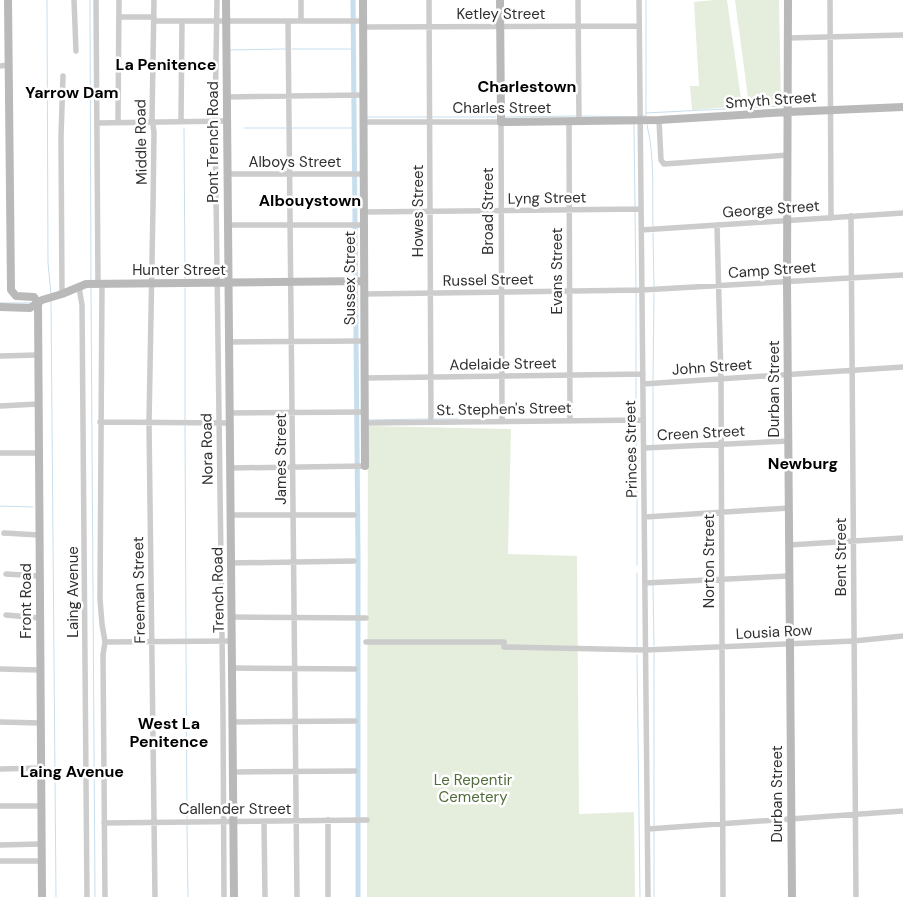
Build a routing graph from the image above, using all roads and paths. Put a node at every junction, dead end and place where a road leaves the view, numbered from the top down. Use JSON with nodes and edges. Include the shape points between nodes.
{"nodes":[{"id":1,"x":8,"y":0,"type":"edge"},
{"id":2,"x":74,"y":0,"type":"edge"},
{"id":3,"x":96,"y":0,"type":"edge"},
{"id":4,"x":119,"y":0,"type":"edge"},
{"id":5,"x":154,"y":0,"type":"edge"},
{"id":6,"x":217,"y":0,"type":"edge"},
{"id":7,"x":226,"y":0,"type":"edge"},
{"id":8,"x":301,"y":0,"type":"edge"},
{"id":9,"x":362,"y":0,"type":"edge"},
{"id":10,"x":429,"y":0,"type":"edge"},
{"id":11,"x":500,"y":0,"type":"edge"},
{"id":12,"x":578,"y":0,"type":"edge"},
{"id":13,"x":639,"y":0,"type":"edge"},
{"id":14,"x":788,"y":0,"type":"edge"},
{"id":15,"x":830,"y":0,"type":"edge"},
{"id":16,"x":119,"y":16,"type":"junction"},
{"id":17,"x":154,"y":19,"type":"junction"},
{"id":18,"x":182,"y":21,"type":"junction"},
{"id":19,"x":288,"y":21,"type":"junction"},
{"id":20,"x":301,"y":21,"type":"junction"},
{"id":21,"x":217,"y":22,"type":"junction"},
{"id":22,"x":226,"y":22,"type":"junction"},
{"id":23,"x":361,"y":23,"type":"junction"},
{"id":24,"x":578,"y":26,"type":"junction"},
{"id":25,"x":639,"y":26,"type":"junction"},
{"id":26,"x":429,"y":27,"type":"junction"},
{"id":27,"x":500,"y":27,"type":"junction"},
{"id":28,"x":830,"y":36,"type":"junction"},
{"id":29,"x":903,"y":36,"type":"edge"},
{"id":30,"x":788,"y":38,"type":"junction"},
{"id":31,"x":76,"y":51,"type":"dead end"},
{"id":32,"x":4,"y":66,"type":"edge"},
{"id":33,"x":63,"y":76,"type":"dead end"},
{"id":34,"x":360,"y":95,"type":"junction"},
{"id":35,"x":289,"y":96,"type":"junction"},
{"id":36,"x":227,"y":97,"type":"junction"},
{"id":37,"x":903,"y":107,"type":"edge"},
{"id":38,"x":830,"y":110,"type":"junction"},
{"id":39,"x":788,"y":112,"type":"junction"},
{"id":40,"x":659,"y":120,"type":"junction"},
{"id":41,"x":182,"y":121,"type":"junction"},
{"id":42,"x":215,"y":121,"type":"junction"},
{"id":43,"x":227,"y":121,"type":"junction"},
{"id":44,"x":569,"y":121,"type":"junction"},
{"id":45,"x":580,"y":121,"type":"junction"},
{"id":46,"x":640,"y":121,"type":"junction"},
{"id":47,"x":118,"y":122,"type":"junction"},
{"id":48,"x":152,"y":122,"type":"junction"},
{"id":49,"x":363,"y":122,"type":"junction"},
{"id":50,"x":430,"y":122,"type":"junction"},
{"id":51,"x":501,"y":122,"type":"junction"},
{"id":52,"x":96,"y":123,"type":"junction"},
{"id":53,"x":788,"y":155,"type":"junction"},
{"id":54,"x":227,"y":174,"type":"junction"},
{"id":55,"x":290,"y":174,"type":"junction"},
{"id":56,"x":361,"y":174,"type":"junction"},
{"id":57,"x":569,"y":210,"type":"junction"},
{"id":58,"x":641,"y":210,"type":"junction"},
{"id":59,"x":501,"y":211,"type":"junction"},
{"id":60,"x":364,"y":212,"type":"junction"},
{"id":61,"x":430,"y":212,"type":"junction"},
{"id":62,"x":903,"y":213,"type":"edge"},
{"id":63,"x":851,"y":216,"type":"junction"},
{"id":64,"x":831,"y":218,"type":"junction"},
{"id":65,"x":788,"y":220,"type":"junction"},
{"id":66,"x":361,"y":224,"type":"junction"},
{"id":67,"x":228,"y":225,"type":"junction"},
{"id":68,"x":290,"y":225,"type":"junction"},
{"id":69,"x":717,"y":225,"type":"junction"},
{"id":70,"x":641,"y":230,"type":"junction"},
{"id":71,"x":903,"y":275,"type":"edge"},
{"id":72,"x":851,"y":278,"type":"junction"},
{"id":73,"x":358,"y":281,"type":"junction"},
{"id":74,"x":292,"y":282,"type":"junction"},
{"id":75,"x":787,"y":282,"type":"junction"},
{"id":76,"x":152,"y":283,"type":"junction"},
{"id":77,"x":92,"y":284,"type":"junction"},
{"id":78,"x":217,"y":284,"type":"junction"},
{"id":79,"x":228,"y":284,"type":"junction"},
{"id":80,"x":718,"y":286,"type":"junction"},
{"id":81,"x":642,"y":290,"type":"junction"},
{"id":82,"x":501,"y":292,"type":"junction"},
{"id":83,"x":570,"y":292,"type":"junction"},
{"id":84,"x":364,"y":294,"type":"junction"},
{"id":85,"x":430,"y":294,"type":"junction"},
{"id":86,"x":59,"y":296,"type":"junction"},
{"id":87,"x":38,"y":304,"type":"junction"},
{"id":88,"x":0,"y":307,"type":"edge"},
{"id":89,"x":291,"y":340,"type":"junction"},
{"id":90,"x":363,"y":341,"type":"junction"},
{"id":91,"x":229,"y":342,"type":"junction"},
{"id":92,"x":38,"y":355,"type":"junction"},
{"id":93,"x":0,"y":356,"type":"edge"},
{"id":94,"x":903,"y":367,"type":"edge"},
{"id":95,"x":852,"y":371,"type":"junction"},
{"id":96,"x":643,"y":374,"type":"junction"},
{"id":97,"x":788,"y":374,"type":"junction"},
{"id":98,"x":570,"y":375,"type":"junction"},
{"id":99,"x":502,"y":376,"type":"junction"},
{"id":100,"x":431,"y":377,"type":"junction"},
{"id":101,"x":364,"y":378,"type":"junction"},
{"id":102,"x":721,"y":379,"type":"junction"},
{"id":103,"x":643,"y":384,"type":"junction"},
{"id":104,"x":38,"y":404,"type":"junction"},
{"id":105,"x":0,"y":406,"type":"edge"},
{"id":106,"x":293,"y":412,"type":"junction"},
{"id":107,"x":365,"y":412,"type":"junction"},
{"id":108,"x":229,"y":413,"type":"junction"},
{"id":109,"x":643,"y":420,"type":"junction"},
{"id":110,"x":570,"y":421,"type":"junction"},
{"id":111,"x":100,"y":422,"type":"junction"},
{"id":112,"x":431,"y":422,"type":"junction"},
{"id":113,"x":502,"y":422,"type":"junction"},
{"id":114,"x":149,"y":423,"type":"junction"},
{"id":115,"x":220,"y":423,"type":"junction"},
{"id":116,"x":230,"y":423,"type":"junction"},
{"id":117,"x":365,"y":423,"type":"junction"},
{"id":118,"x":788,"y":442,"type":"junction"},
{"id":119,"x":721,"y":446,"type":"junction"},
{"id":120,"x":646,"y":448,"type":"junction"},
{"id":121,"x":0,"y":453,"type":"edge"},
{"id":122,"x":38,"y":453,"type":"junction"},
{"id":123,"x":365,"y":466,"type":"joint"},
{"id":124,"x":293,"y":467,"type":"junction"},
{"id":125,"x":230,"y":468,"type":"junction"},
{"id":126,"x":789,"y":508,"type":"junction"},
{"id":127,"x":721,"y":512,"type":"junction"},
{"id":128,"x":294,"y":514,"type":"junction"},
{"id":129,"x":231,"y":515,"type":"junction"},
{"id":130,"x":354,"y":515,"type":"dead end"},
{"id":131,"x":647,"y":517,"type":"junction"},
{"id":132,"x":4,"y":533,"type":"dead end"},
{"id":133,"x":39,"y":536,"type":"junction"},
{"id":134,"x":903,"y":538,"type":"edge"},
{"id":135,"x":854,"y":540,"type":"junction"},
{"id":136,"x":789,"y":545,"type":"junction"},
{"id":137,"x":354,"y":561,"type":"dead end"},
{"id":138,"x":294,"y":562,"type":"junction"},
{"id":139,"x":231,"y":563,"type":"junction"},
{"id":140,"x":6,"y":574,"type":"dead end"},
{"id":141,"x":39,"y":576,"type":"junction"},
{"id":142,"x":789,"y":576,"type":"junction"},
{"id":143,"x":722,"y":580,"type":"junction"},
{"id":144,"x":647,"y":583,"type":"junction"},
{"id":145,"x":6,"y":615,"type":"dead end"},
{"id":146,"x":232,"y":617,"type":"junction"},
{"id":147,"x":294,"y":617,"type":"junction"},
{"id":148,"x":40,"y":618,"type":"junction"},
{"id":149,"x":366,"y":618,"type":"dead end"},
{"id":150,"x":903,"y":636,"type":"edge"},
{"id":151,"x":222,"y":641,"type":"junction"},
{"id":152,"x":232,"y":641,"type":"junction"},
{"id":153,"x":854,"y":641,"type":"junction"},
{"id":154,"x":105,"y":642,"type":"junction"},
{"id":155,"x":152,"y":642,"type":"junction"},
{"id":156,"x":366,"y":642,"type":"dead end"},
{"id":157,"x":790,"y":643,"type":"junction"},
{"id":158,"x":722,"y":647,"type":"junction"},
{"id":159,"x":648,"y":650,"type":"junction"},
{"id":160,"x":232,"y":668,"type":"junction"},
{"id":161,"x":295,"y":668,"type":"junction"},
{"id":162,"x":355,"y":669,"type":"dead end"},
{"id":163,"x":0,"y":670,"type":"edge"},
{"id":164,"x":40,"y":670,"type":"junction"},
{"id":165,"x":355,"y":721,"type":"dead end"},
{"id":166,"x":0,"y":722,"type":"edge"},
{"id":167,"x":233,"y":722,"type":"junction"},
{"id":168,"x":295,"y":722,"type":"junction"},
{"id":169,"x":40,"y":723,"type":"junction"},
{"id":170,"x":40,"y":768,"type":"junction"},
{"id":171,"x":0,"y":769,"type":"edge"},
{"id":172,"x":355,"y":771,"type":"dead end"},
{"id":173,"x":234,"y":772,"type":"junction"},
{"id":174,"x":296,"y":772,"type":"junction"},
{"id":175,"x":0,"y":806,"type":"edge"},
{"id":176,"x":41,"y":806,"type":"junction"},
{"id":177,"x":903,"y":811,"type":"edge"},
{"id":178,"x":856,"y":814,"type":"junction"},
{"id":179,"x":791,"y":818,"type":"junction"},
{"id":180,"x":328,"y":820,"type":"junction"},
{"id":181,"x":365,"y":820,"type":"dead end"},
{"id":182,"x":224,"y":821,"type":"junction"},
{"id":183,"x":234,"y":821,"type":"junction"},
{"id":184,"x":264,"y":821,"type":"junction"},
{"id":185,"x":296,"y":821,"type":"junction"},
{"id":186,"x":104,"y":822,"type":"junction"},
{"id":187,"x":154,"y":822,"type":"junction"},
{"id":188,"x":723,"y":822,"type":"junction"},
{"id":189,"x":648,"y":829,"type":"junction"},
{"id":190,"x":41,"y":844,"type":"junction"},
{"id":191,"x":0,"y":845,"type":"edge"},
{"id":192,"x":0,"y":861,"type":"edge"},
{"id":193,"x":41,"y":861,"type":"junction"},
{"id":194,"x":42,"y":897,"type":"edge"},
{"id":195,"x":87,"y":897,"type":"edge"},
{"id":196,"x":105,"y":897,"type":"edge"},
{"id":197,"x":155,"y":897,"type":"edge"},
{"id":198,"x":224,"y":897,"type":"edge"},
{"id":199,"x":234,"y":897,"type":"edge"},
{"id":200,"x":265,"y":897,"type":"edge"},
{"id":201,"x":297,"y":897,"type":"edge"},
{"id":202,"x":328,"y":897,"type":"edge"},
{"id":203,"x":648,"y":897,"type":"edge"},
{"id":204,"x":723,"y":897,"type":"edge"},
{"id":205,"x":792,"y":897,"type":"edge"},
{"id":206,"x":856,"y":897,"type":"edge"}],
"edges":[{"from":1,"to":32,"type":"street"},
{"from":2,"to":31,"type":"street"},
{"from":3,"to":52,"type":"street"},
{"from":4,"to":16,"type":"street"},
{"from":5,"to":17,"type":"street","name":"Middle Road"},
{"from":6,"to":21,"type":"street","name":"Nora Road"},
{"from":7,"to":22,"type":"street","name":"Pont Trench Road"},
{"from":8,"to":20,"type":"street"},
{"from":9,"to":23,"type":"street","name":"Sussex Street"},
{"from":10,"to":26,"type":"street","name":"Howes Street"},
{"from":11,"to":27,"type":"street","name":"Broad Street"},
{"from":12,"to":24,"type":"street"},
{"from":13,"to":25,"type":"street","name":"Princes Street"},
{"from":14,"to":30,"type":"street","name":"Durban Street"},
{"from":15,"to":28,"type":"street"},
{"from":16,"to":17,"type":"street"},
{"from":16,"to":47,"type":"street"},
{"from":17,"to":18,"type":"street","name":"Ketley Street"},
{"from":17,"to":48,"type":"street","name":"Middle Road"},
{"from":18,"to":21,"type":"street","name":"Ketley Street"},
{"from":18,"to":41,"type":"street"},
{"from":19,"to":20,"type":"street","name":"Ketley Street"},
{"from":19,"to":22,"type":"street","name":"Ketley Street"},
{"from":19,"to":35,"type":"street","name":"James Street"},
{"from":20,"to":23,"type":"street","name":"Ketley Street"},
{"from":21,"to":22,"type":"street","name":"Ketley Street"},
{"from":21,"to":42,"type":"street","name":"Nora Road"},
{"from":22,"to":36,"type":"street","name":"Pont Trench Road"},
{"from":23,"to":26,"type":"street","name":"Ketley Street"},
{"from":23,"to":34,"type":"street","name":"Sussex Street"},
{"from":24,"to":25,"type":"street","name":"Ketley Street"},
{"from":24,"to":27,"type":"street","name":"Ketley Street"},
{"from":24,"to":45,"type":"street"},
{"from":25,"to":46,"type":"street","name":"Princes Street"},
{"from":26,"to":27,"type":"street","name":"Ketley Street"},
{"from":26,"to":50,"type":"street","name":"Howes Street"},
{"from":27,"to":51,"type":"street","name":"Broad Street"},
{"from":28,"to":29,"type":"street"},
{"from":28,"to":30,"type":"street"},
{"from":28,"to":38,"type":"street"},
{"from":30,"to":39,"type":"street","name":"Durban Street"},
{"from":32,"to":87,"type":"street","via":[[11,290],[16,296],[34,297]]},
{"from":33,"to":86,"type":"street"},
{"from":34,"to":35,"type":"street"},
{"from":34,"to":49,"type":"street","name":"Sussex Street"},
{"from":35,"to":36,"type":"street"},
{"from":35,"to":55,"type":"street","name":"James Street"},
{"from":36,"to":43,"type":"street","name":"Pont Trench Road"},
{"from":37,"to":38,"type":"street","name":"Smyth Street"},
{"from":38,"to":39,"type":"street","name":"Smyth Street"},
{"from":38,"to":64,"type":"street"},
{"from":39,"to":40,"type":"street","name":"Smyth Street"},
{"from":39,"to":53,"type":"street","name":"Durban Street"},
{"from":40,"to":46,"type":"street","name":"Smyth Street"},
{"from":40,"to":53,"type":"street","via":[[662,162],[666,164]]},
{"from":41,"to":42,"type":"street"},
{"from":41,"to":48,"type":"street"},
{"from":42,"to":43,"type":"street"},
{"from":42,"to":78,"type":"street","name":"Nora Road"},
{"from":43,"to":54,"type":"street","name":"Pont Trench Road"},
{"from":44,"to":45,"type":"street","name":"Charles Street"},
{"from":44,"to":51,"type":"street","name":"Charles Street"},
{"from":44,"to":57,"type":"street","name":"Evans Street"},
{"from":45,"to":46,"type":"street","name":"Charles Street"},
{"from":46,"to":58,"type":"street","name":"Princes Street"},
{"from":47,"to":48,"type":"street"},
{"from":47,"to":52,"type":"street"},
{"from":48,"to":76,"type":"street","name":"Middle Road"},
{"from":49,"to":50,"type":"street","name":"Charles Street"},
{"from":49,"to":56,"type":"street","name":"Sussex Street"},
{"from":50,"to":51,"type":"street","name":"Charles Street"},
{"from":50,"to":61,"type":"street","name":"Howes Street"},
{"from":51,"to":59,"type":"street","name":"Broad Street"},
{"from":52,"to":77,"type":"street"},
{"from":53,"to":65,"type":"street","name":"Durban Street"},
{"from":54,"to":55,"type":"street","name":"Alboys Street"},
{"from":54,"to":67,"type":"street","name":"Pont Trench Road"},
{"from":55,"to":56,"type":"street","name":"Alboys Street"},
{"from":55,"to":68,"type":"street","name":"James Street"},
{"from":56,"to":60,"type":"street","name":"Sussex Street"},
{"from":57,"to":58,"type":"street","name":"Lyng Street"},
{"from":57,"to":59,"type":"street","name":"Lyng Street"},
{"from":57,"to":83,"type":"street","name":"Evans Street"},
{"from":58,"to":70,"type":"street","name":"Princes Street"},
{"from":59,"to":61,"type":"street","name":"Lyng Street"},
{"from":59,"to":82,"type":"street","name":"Broad Street"},
{"from":60,"to":61,"type":"street","name":"Lyng Street"},
{"from":60,"to":66,"type":"street","name":"Sussex Street"},
{"from":61,"to":85,"type":"street","name":"Howes Street"},
{"from":62,"to":63,"type":"street","name":"George Street"},
{"from":63,"to":64,"type":"street","name":"George Street"},
{"from":63,"to":72,"type":"street","name":"Bent Street"},
{"from":64,"to":65,"type":"street","name":"George Street"},
{"from":65,"to":69,"type":"street","name":"George Street"},
{"from":65,"to":75,"type":"street","name":"Durban Street"},
{"from":66,"to":68,"type":"street"},
{"from":66,"to":73,"type":"street","name":"Sussex Street"},
{"from":67,"to":68,"type":"street"},
{"from":67,"to":79,"type":"street","name":"Pont Trench Road"},
{"from":68,"to":74,"type":"street","name":"James Street"},
{"from":69,"to":70,"type":"street","name":"George Street"},
{"from":69,"to":80,"type":"street","name":"Norton Street"},
{"from":70,"to":81,"type":"street","name":"Princes Street"},
{"from":71,"to":72,"type":"street","name":"Camp Street"},
{"from":72,"to":75,"type":"street","name":"Camp Street"},
{"from":72,"to":95,"type":"street","name":"Bent Street"},
{"from":73,"to":74,"type":"street","name":"Hunter Street"},
{"from":73,"to":84,"type":"street","name":"Sussex Street"},
{"from":74,"to":79,"type":"street","name":"Hunter Street"},
{"from":74,"to":89,"type":"street","name":"James Street"},
{"from":75,"to":80,"type":"street","name":"Camp Street"},
{"from":75,"to":97,"type":"street","name":"Durban Street"},
{"from":76,"to":77,"type":"street","name":"Hunter Street"},
{"from":76,"to":78,"type":"street","name":"Hunter Street"},
{"from":76,"to":114,"type":"street","name":"Freeman Street"},
{"from":77,"to":86,"type":"street","name":"Hunter Street"},
{"from":77,"to":111,"type":"street"},
{"from":77,"to":195,"type":"street","name":"Laing Avenue","via":[[82,305]]},
{"from":78,"to":79,"type":"street","name":"Hunter Street"},
{"from":78,"to":115,"type":"street","name":"Nora Road"},
{"from":79,"to":91,"type":"street","name":"Trench Road"},
{"from":80,"to":81,"type":"street","name":"Camp Street"},
{"from":80,"to":102,"type":"street","name":"Norton Street"},
{"from":81,"to":83,"type":"street","name":"Russel Street"},
{"from":81,"to":96,"type":"street","name":"Princes Street"},
{"from":82,"to":83,"type":"street","name":"Russel Street"},
{"from":82,"to":85,"type":"street","name":"Russel Street"},
{"from":82,"to":99,"type":"street","name":"Broad Street"},
{"from":83,"to":98,"type":"street","name":"Evans Street"},
{"from":84,"to":85,"type":"street","name":"Russel Street"},
{"from":84,"to":90,"type":"street","name":"Sussex Street"},
{"from":85,"to":100,"type":"street","name":"Howes Street"},
{"from":86,"to":87,"type":"street","name":"Hunter Street"},
{"from":87,"to":88,"type":"street","name":"Hunter Street","via":[[30,308]]},
{"from":87,"to":92,"type":"street","name":"Front Road"},
{"from":89,"to":90,"type":"street"},
{"from":89,"to":91,"type":"street"},
{"from":89,"to":106,"type":"street","name":"James Street"},
{"from":90,"to":101,"type":"street","name":"Sussex Street"},
{"from":91,"to":108,"type":"street","name":"Trench Road"},
{"from":92,"to":93,"type":"street"},
{"from":92,"to":104,"type":"street","name":"Front Road"},
{"from":94,"to":95,"type":"street","name":"John Street"},
{"from":95,"to":97,"type":"street","name":"John Street"},
{"from":95,"to":135,"type":"street","name":"Bent Street"},
{"from":96,"to":98,"type":"street","name":"Adelaide Street"},
{"from":96,"to":103,"type":"street","name":"Princes Street"},
{"from":97,"to":102,"type":"street","name":"John Street"},
{"from":97,"to":118,"type":"street","name":"Durban Street"},
{"from":98,"to":99,"type":"street","name":"Adelaide Street"},
{"from":98,"to":110,"type":"street","name":"Evans Street"},
{"from":99,"to":100,"type":"street","name":"Adelaide Street"},
{"from":99,"to":113,"type":"street","name":"Broad Street"},
{"from":100,"to":101,"type":"street","name":"Adelaide Street"},
{"from":100,"to":112,"type":"street","name":"Howes Street"},
{"from":101,"to":107,"type":"street","name":"Sussex Street"},
{"from":102,"to":103,"type":"street","name":"John Street"},
{"from":102,"to":119,"type":"street","name":"Norton Street"},
{"from":103,"to":109,"type":"street","name":"Princes Street"},
{"from":104,"to":105,"type":"street"},
{"from":104,"to":122,"type":"street","name":"Front Road"},
{"from":106,"to":107,"type":"street"},
{"from":106,"to":108,"type":"street"},
{"from":106,"to":124,"type":"street","name":"James Street"},
{"from":107,"to":117,"type":"street","name":"Sussex Street"},
{"from":108,"to":116,"type":"street","name":"Trench Road"},
{"from":109,"to":110,"type":"street","name":"St. Stephen's Street"},
{"from":109,"to":120,"type":"street","name":"Princes Street"},
{"from":110,"to":113,"type":"street","name":"St. Stephen's Street"},
{"from":111,"to":114,"type":"street"},
{"from":111,"to":154,"type":"street","via":[[100,599]]},
{"from":112,"to":113,"type":"street","name":"St. Stephen's Street"},
{"from":112,"to":117,"type":"street","name":"St. Stephen's Street"},
{"from":114,"to":115,"type":"street"},
{"from":114,"to":155,"type":"street","name":"Freeman Street"},
{"from":115,"to":116,"type":"street"},
{"from":115,"to":151,"type":"street","name":"Nora Road"},
{"from":116,"to":125,"type":"street","name":"Trench Road"},
{"from":117,"to":123,"type":"street","name":"Sussex Street"},
{"from":118,"to":119,"type":"street","name":"Creen Street"},
{"from":118,"to":126,"type":"street","name":"Durban Street"},
{"from":119,"to":120,"type":"street","name":"Creen Street"},
{"from":119,"to":127,"type":"street","name":"Norton Street"},
{"from":120,"to":131,"type":"street","name":"Princes Street"},
{"from":121,"to":122,"type":"street"},
{"from":122,"to":133,"type":"street","name":"Front Road"},
{"from":123,"to":124,"type":"street"},
{"from":124,"to":125,"type":"street"},
{"from":124,"to":128,"type":"street","name":"James Street"},
{"from":125,"to":129,"type":"street","name":"Trench Road"},
{"from":126,"to":127,"type":"street"},
{"from":126,"to":136,"type":"street","name":"Durban Street"},
{"from":127,"to":131,"type":"street"},
{"from":127,"to":143,"type":"street","name":"Norton Street"},
{"from":128,"to":129,"type":"street"},
{"from":128,"to":130,"type":"street"},
{"from":128,"to":138,"type":"street","name":"James Street"},
{"from":129,"to":139,"type":"street","name":"Trench Road"},
{"from":131,"to":144,"type":"street","name":"Princes Street"},
{"from":132,"to":133,"type":"street"},
{"from":133,"to":141,"type":"street","name":"Front Road"},
{"from":134,"to":135,"type":"street"},
{"from":135,"to":136,"type":"street"},
{"from":135,"to":153,"type":"street","name":"Bent Street"},
{"from":136,"to":142,"type":"street","name":"Durban Street"},
{"from":137,"to":138,"type":"street"},
{"from":138,"to":139,"type":"street"},
{"from":138,"to":147,"type":"street","name":"James Street"},
{"from":139,"to":146,"type":"street","name":"Trench Road"},
{"from":140,"to":141,"type":"street"},
{"from":141,"to":148,"type":"street","name":"Front Road"},
{"from":142,"to":143,"type":"street"},
{"from":142,"to":157,"type":"street","name":"Durban Street"},
{"from":143,"to":144,"type":"street"},
{"from":143,"to":158,"type":"street","name":"Norton Street"},
{"from":144,"to":159,"type":"street","name":"Princes Street"},
{"from":145,"to":148,"type":"street"},
{"from":146,"to":147,"type":"street"},
{"from":146,"to":152,"type":"street","name":"Trench Road"},
{"from":147,"to":149,"type":"street"},
{"from":147,"to":161,"type":"street","name":"James Street"},
{"from":148,"to":164,"type":"street","name":"Front Road"},
{"from":150,"to":153,"type":"street","name":"Lousia Row"},
{"from":151,"to":152,"type":"street"},
{"from":151,"to":155,"type":"street"},
{"from":151,"to":182,"type":"street","name":"Nora Road"},
{"from":152,"to":160,"type":"street","name":"Trench Road"},
{"from":153,"to":157,"type":"street","name":"Lousia Row"},
{"from":153,"to":178,"type":"street","name":"Bent Street"},
{"from":154,"to":155,"type":"street"},
{"from":154,"to":186,"type":"street"},
{"from":155,"to":187,"type":"street","name":"Freeman Street"},
{"from":156,"to":159,"type":"street","name":"Lousia Row","via":[[504,642],[504,647]]},
{"from":157,"to":158,"type":"street","name":"Lousia Row"},
{"from":157,"to":179,"type":"street","name":"Durban Street"},
{"from":158,"to":159,"type":"street","name":"Lousia Row"},
{"from":158,"to":188,"type":"street","name":"Norton Street"},
{"from":159,"to":189,"type":"street","name":"Princes Street"},
{"from":160,"to":161,"type":"street"},
{"from":160,"to":167,"type":"street","name":"Trench Road"},
{"from":161,"to":162,"type":"street"},
{"from":161,"to":168,"type":"street","name":"James Street"},
{"from":163,"to":164,"type":"street"},
{"from":164,"to":169,"type":"street","name":"Front Road"},
{"from":165,"to":168,"type":"street"},
{"from":166,"to":169,"type":"street"},
{"from":167,"to":168,"type":"street"},
{"from":167,"to":173,"type":"street","name":"Trench Road"},
{"from":168,"to":174,"type":"street","name":"James Street"},
{"from":169,"to":170,"type":"street","name":"Front Road"},
{"from":170,"to":171,"type":"street"},
{"from":170,"to":176,"type":"street","name":"Front Road"},
{"from":172,"to":174,"type":"street"},
{"from":173,"to":174,"type":"street"},
{"from":173,"to":183,"type":"street","name":"Trench Road"},
{"from":174,"to":185,"type":"street","name":"James Street"},
{"from":175,"to":176,"type":"street"},
{"from":176,"to":190,"type":"street","name":"Front Road"},
{"from":177,"to":178,"type":"street"},
{"from":178,"to":179,"type":"street"},
{"from":178,"to":206,"type":"street","name":"Bent Street"},
{"from":179,"to":188,"type":"street"},
{"from":179,"to":205,"type":"street","name":"Durban Street"},
{"from":180,"to":181,"type":"street","name":"Callender Street"},
{"from":180,"to":185,"type":"street","name":"Callender Street"},
{"from":180,"to":202,"type":"street"},
{"from":182,"to":183,"type":"street","name":"Callender Street"},
{"from":182,"to":187,"type":"street","name":"Callender Street"},
{"from":182,"to":198,"type":"street","name":"Nora Road"},
{"from":183,"to":184,"type":"street","name":"Callender Street"},
{"from":183,"to":199,"type":"street","name":"Trench Road"},
{"from":184,"to":185,"type":"street","name":"Callender Street"},
{"from":184,"to":200,"type":"street"},
{"from":185,"to":201,"type":"street","name":"James Street"},
{"from":186,"to":187,"type":"street","name":"Callender Street"},
{"from":186,"to":196,"type":"street"},
{"from":187,"to":197,"type":"street","name":"Freeman Street"},
{"from":188,"to":189,"type":"street"},
{"from":188,"to":204,"type":"street","name":"Norton Street"},
{"from":189,"to":203,"type":"street","name":"Princes Street"},
{"from":190,"to":191,"type":"street"},
{"from":190,"to":193,"type":"street","name":"Front Road"},
{"from":192,"to":193,"type":"street"},
{"from":193,"to":194,"type":"street","name":"Front Road"}]}
